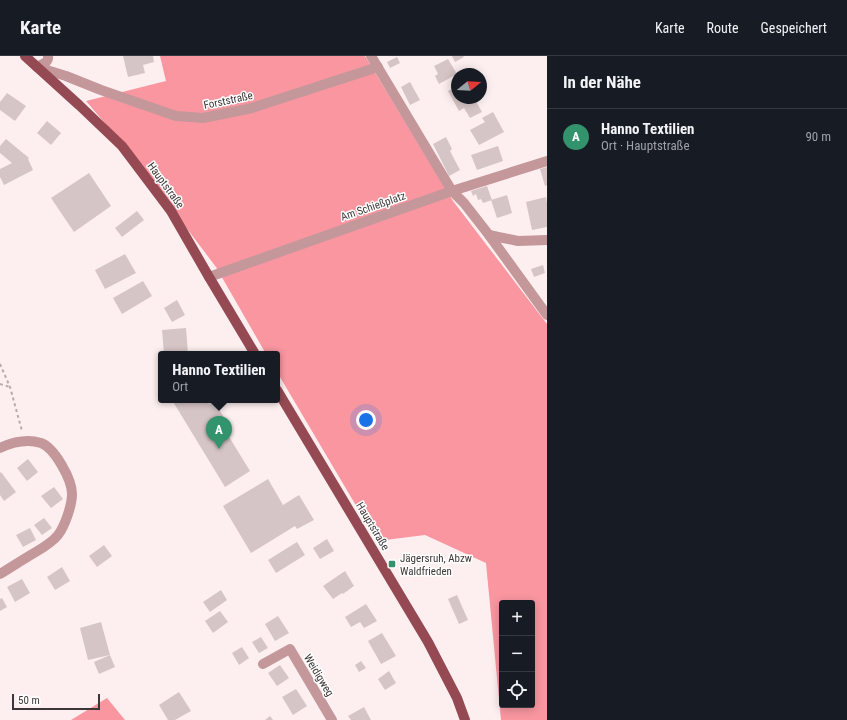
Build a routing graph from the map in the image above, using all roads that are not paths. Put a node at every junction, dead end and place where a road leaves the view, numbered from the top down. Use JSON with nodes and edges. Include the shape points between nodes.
{"nodes":[{"id":1,"x":25,"y":56,"type":"edge"},
{"id":2,"x":48,"y":56,"type":"edge"},
{"id":3,"x":371,"y":56,"type":"edge"},
{"id":4,"x":37,"y":67,"type":"junction"},
{"id":5,"x":378,"y":67,"type":"junction"},
{"id":6,"x":547,"y":162,"type":"edge"},
{"id":7,"x":452,"y":191,"type":"junction"},
{"id":8,"x":489,"y":235,"type":"junction"},
{"id":9,"x":547,"y":240,"type":"edge"},
{"id":10,"x":209,"y":277,"type":"junction"},
{"id":11,"x":547,"y":315,"type":"edge"},
{"id":12,"x":253,"y":351,"type":"edge"},
{"id":13,"x":280,"y":395,"type":"edge"},
{"id":14,"x":0,"y":448,"type":"edge"},
{"id":15,"x":0,"y":574,"type":"edge"},
{"id":16,"x":262,"y":664,"type":"dead end"},
{"id":17,"x":332,"y":720,"type":"edge"},
{"id":18,"x":465,"y":720,"type":"edge"}],
"edges":[{"from":1,"to":4,"type":"main road","name":"Hauptstraße"},
{"from":2,"to":4,"type":"street","via":[[47,62]]},
{"from":3,"to":5,"type":"street"},
{"from":4,"to":5,"type":"street","name":"Forststraße","via":[[176,116],[203,118],[252,108]]},
{"from":4,"to":10,"type":"main road","name":"Hauptstraße","via":[[122,146],[171,211]]},
{"from":5,"to":7,"type":"street"},
{"from":6,"to":7,"type":"street","name":"Am Schießplatz"},
{"from":7,"to":8,"type":"street"},
{"from":7,"to":10,"type":"street","name":"Am Schießplatz"},
{"from":8,"to":9,"type":"street","via":[[518,241]]},
{"from":8,"to":11,"type":"street"},
{"from":10,"to":12,"type":"main road","name":"Hauptstraße"},
{"from":13,"to":18,"type":"main road","name":"Hauptstraße","via":[[428,642],[457,698]]},
{"from":14,"to":15,"type":"street","via":[[25,440],[43,444],[56,456],[67,475],[72,493],[69,512],[59,534],[48,545]]},
{"from":16,"to":17,"type":"street","name":"Weidigweg","via":[[290,649]]}]}
